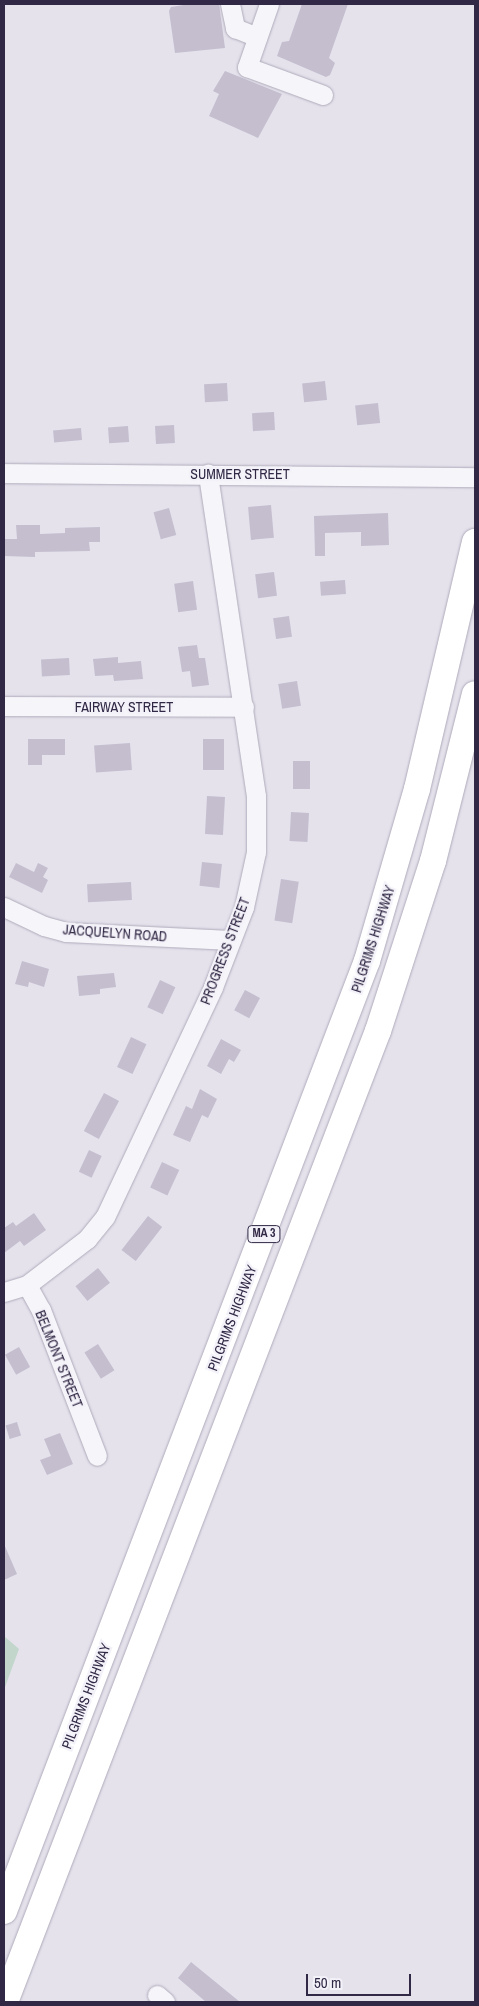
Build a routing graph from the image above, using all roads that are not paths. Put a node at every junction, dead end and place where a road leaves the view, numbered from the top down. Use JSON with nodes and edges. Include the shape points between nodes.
{"nodes":[{"id":1,"x":230,"y":4,"type":"edge"},
{"id":2,"x":269,"y":4,"type":"edge"},
{"id":3,"x":257,"y":37,"type":"junction"},
{"id":4,"x":323,"y":95,"type":"dead end"},
{"id":5,"x":4,"y":473,"type":"edge"},
{"id":6,"x":208,"y":474,"type":"junction"},
{"id":7,"x":475,"y":477,"type":"edge"},
{"id":8,"x":475,"y":542,"type":"edge"},
{"id":9,"x":475,"y":694,"type":"edge"},
{"id":10,"x":4,"y":706,"type":"edge"},
{"id":11,"x":244,"y":708,"type":"junction"},
{"id":12,"x":4,"y":907,"type":"edge"},
{"id":13,"x":231,"y":940,"type":"junction"},
{"id":14,"x":27,"y":1285,"type":"junction"},
{"id":15,"x":4,"y":1292,"type":"edge"},
{"id":16,"x":97,"y":1456,"type":"dead end"},
{"id":17,"x":4,"y":1911,"type":"edge"},
{"id":18,"x":5,"y":2002,"type":"edge"}],
"edges":[{"from":1,"to":3,"type":"street","via":[[235,28]]},
{"from":2,"to":3,"type":"street"},
{"from":3,"to":4,"type":"street","via":[[247,67]]},
{"from":5,"to":6,"type":"street","name":"SUMMER STREET"},
{"from":6,"to":7,"type":"street","name":"SUMMER STREET"},
{"from":6,"to":11,"type":"street","name":"PROGRESS STREET"},
{"from":8,"to":17,"type":"highway","name":"PILGRIMS HIGHWAY","number":"MA 3","via":[[417,789],[367,961]]},
{"from":9,"to":18,"type":"highway","number":"MA 3","via":[[429,877],[378,1031]]},
{"from":10,"to":11,"type":"street","name":"FAIRWAY STREET"},
{"from":11,"to":13,"type":"street","name":"PROGRESS STREET","via":[[258,819],[256,852],[244,907]]},
{"from":12,"to":13,"type":"street","name":"JACQUELYN ROAD","via":[[44,926],[66,932]]},
{"from":13,"to":14,"type":"street","name":"PROGRESS STREET","via":[[105,1217],[87,1239]]},
{"from":14,"to":15,"type":"street"},
{"from":14,"to":16,"type":"street","name":"BELMONT STREET","via":[[41,1310]]}]}
